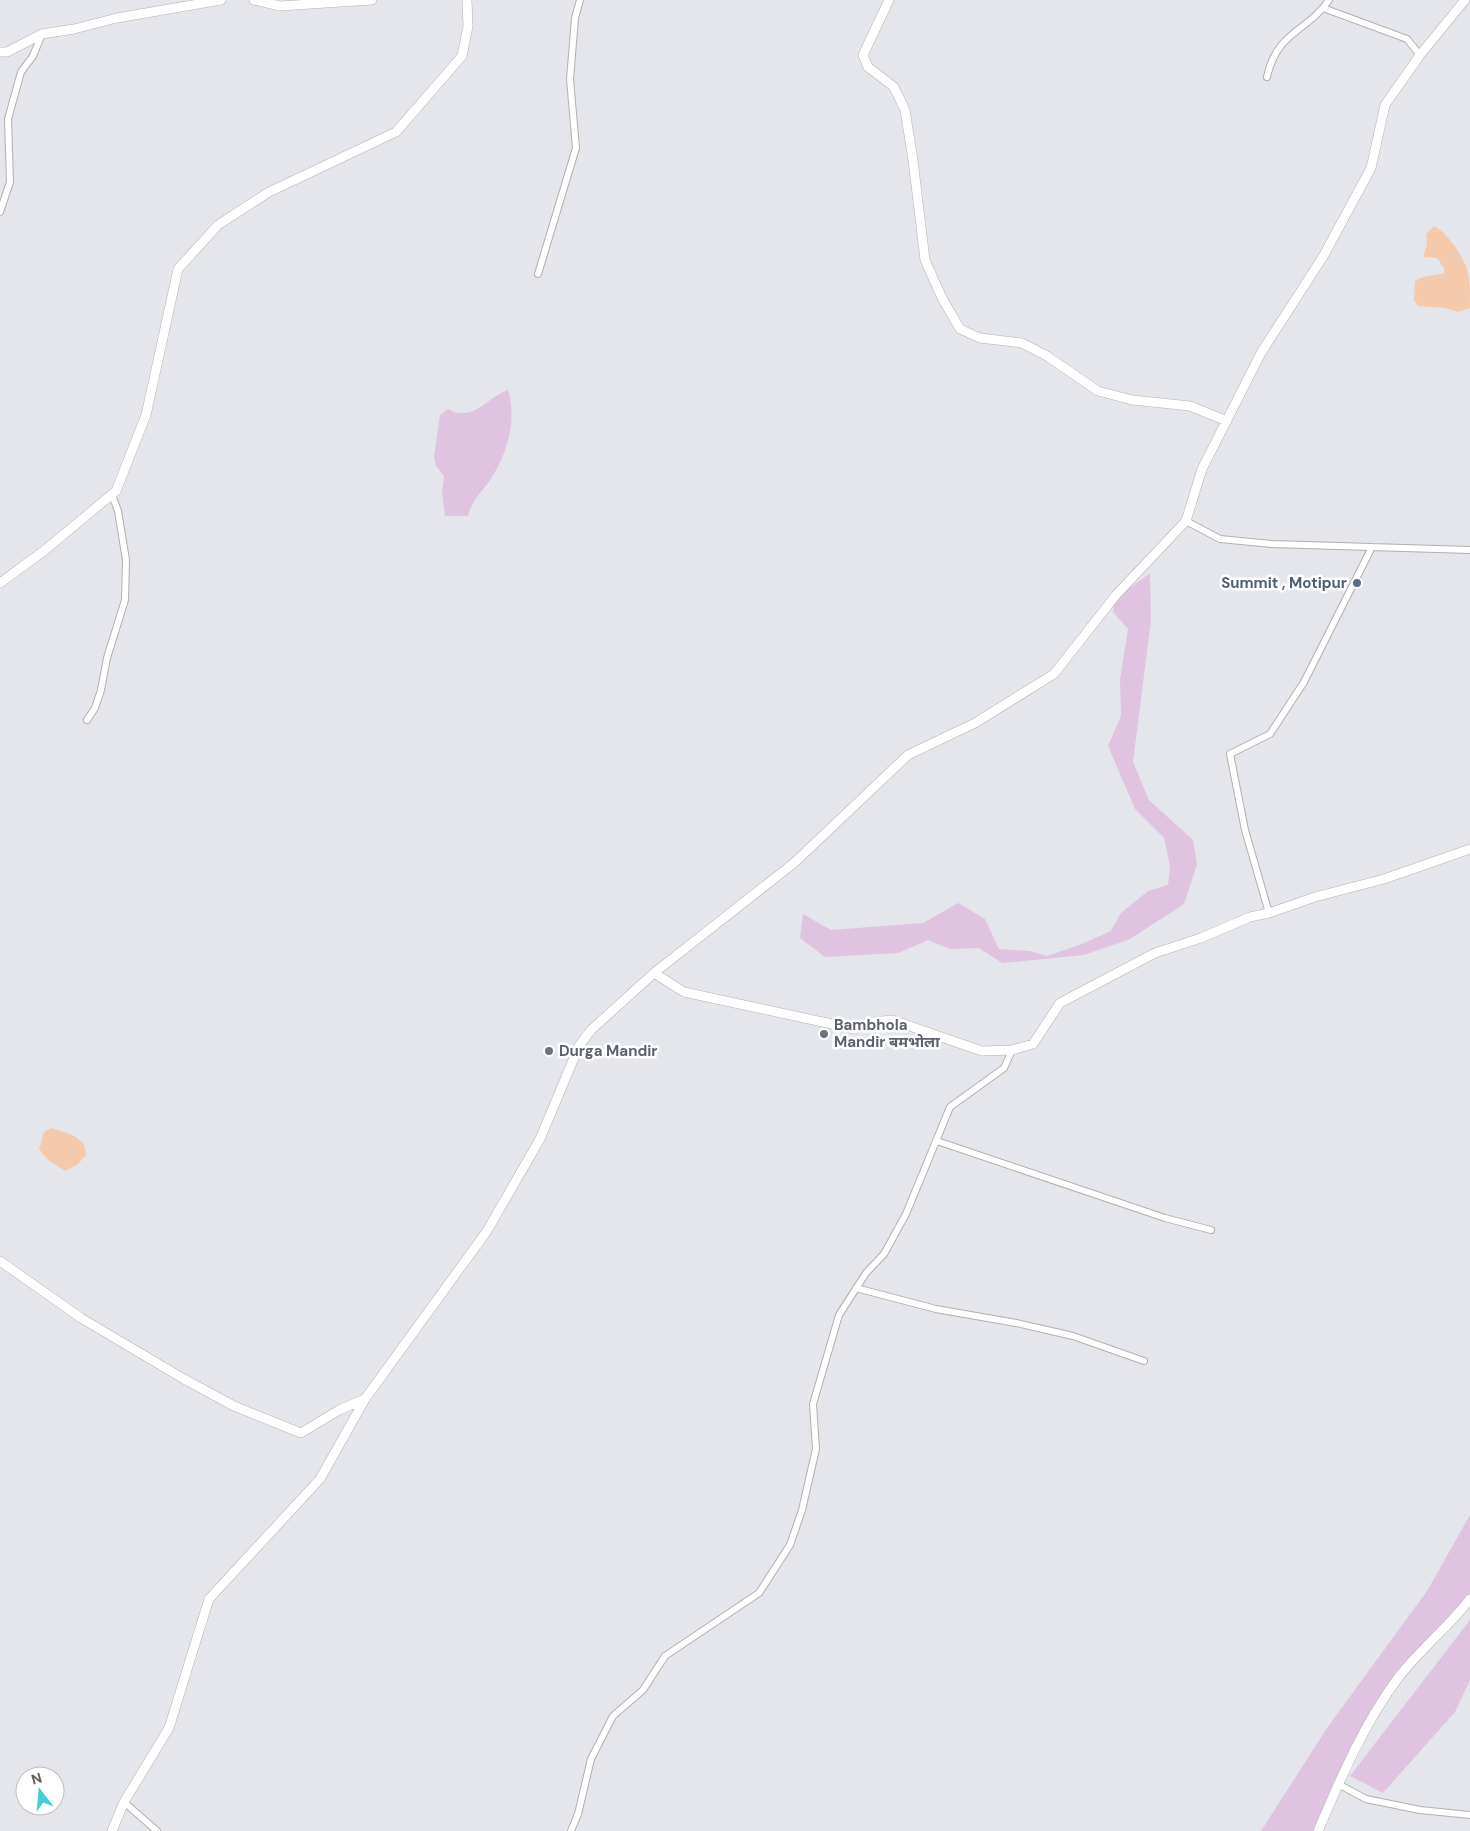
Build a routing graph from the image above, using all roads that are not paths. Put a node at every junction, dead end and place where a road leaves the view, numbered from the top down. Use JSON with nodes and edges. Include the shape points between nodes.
{"nodes":[{"id":1,"x":221,"y":0,"type":"edge"},
{"id":2,"x":254,"y":0,"type":"edge"},
{"id":3,"x":467,"y":0,"type":"edge"},
{"id":4,"x":580,"y":0,"type":"edge"},
{"id":5,"x":889,"y":0,"type":"edge"},
{"id":6,"x":1329,"y":0,"type":"edge"},
{"id":7,"x":1465,"y":0,"type":"edge"},
{"id":8,"x":367,"y":1,"type":"edge"},
{"id":9,"x":1323,"y":8,"type":"junction"},
{"id":10,"x":42,"y":34,"type":"junction"},
{"id":11,"x":0,"y":52,"type":"edge"},
{"id":12,"x":1420,"y":55,"type":"junction"},
{"id":13,"x":1268,"y":77,"type":"dead end"},
{"id":14,"x":0,"y":212,"type":"edge"},
{"id":15,"x":538,"y":274,"type":"dead end"},
{"id":16,"x":1227,"y":421,"type":"junction"},
{"id":17,"x":112,"y":495,"type":"junction"},
{"id":18,"x":1186,"y":521,"type":"junction"},
{"id":19,"x":1372,"y":547,"type":"junction"},
{"id":20,"x":1470,"y":550,"type":"edge"},
{"id":21,"x":0,"y":583,"type":"edge"},
{"id":22,"x":87,"y":720,"type":"dead end"},
{"id":23,"x":1470,"y":849,"type":"edge"},
{"id":24,"x":1269,"y":914,"type":"junction"},
{"id":25,"x":654,"y":974,"type":"junction"},
{"id":26,"x":1012,"y":1050,"type":"junction"},
{"id":27,"x":937,"y":1141,"type":"junction"},
{"id":28,"x":1211,"y":1230,"type":"dead end"},
{"id":29,"x":0,"y":1261,"type":"edge"},
{"id":30,"x":856,"y":1288,"type":"junction"},
{"id":31,"x":1144,"y":1361,"type":"dead end"},
{"id":32,"x":365,"y":1399,"type":"junction"},
{"id":33,"x":1470,"y":1599,"type":"edge"},
{"id":34,"x":1338,"y":1784,"type":"junction"},
{"id":35,"x":124,"y":1802,"type":"junction"},
{"id":36,"x":1470,"y":1815,"type":"edge"},
{"id":37,"x":112,"y":1831,"type":"edge"},
{"id":38,"x":157,"y":1831,"type":"edge"},
{"id":39,"x":571,"y":1831,"type":"edge"},
{"id":40,"x":1318,"y":1831,"type":"edge"}],
"edges":[{"from":1,"to":10,"type":"street"},
{"from":2,"to":8,"type":"street","via":[[280,6]]},
{"from":3,"to":17,"type":"street","via":[[468,26],[462,56],[396,132],[269,192],[218,225],[178,269],[146,415]]},
{"from":4,"to":15,"type":"street","via":[[575,18],[570,79],[576,148]]},
{"from":5,"to":16,"type":"street","via":[[863,55],[868,67],[894,87],[905,110],[925,260],[960,328],[980,338],[1022,343],[1098,390],[1132,400],[1190,406]]},
{"from":6,"to":9,"type":"street"},
{"from":7,"to":12,"type":"street"},
{"from":9,"to":12,"type":"street","via":[[1407,39]]},
{"from":9,"to":13,"type":"street","via":[[1285,38],[1271,59]]},
{"from":10,"to":11,"type":"street","via":[[7,52]]},
{"from":10,"to":14,"type":"street","via":[[33,56],[21,72],[8,119],[10,182]]},
{"from":12,"to":16,"type":"street","via":[[1385,105],[1371,168],[1324,255],[1261,353]]},
{"from":16,"to":18,"type":"street","via":[[1202,469]]},
{"from":17,"to":21,"type":"street"},
{"from":17,"to":22,"type":"street","via":[[126,560],[125,600],[95,708]]},
{"from":18,"to":19,"type":"street","via":[[1220,539]]},
{"from":18,"to":25,"type":"street","via":[[1116,595],[1054,674],[975,724],[908,755],[794,863]]},
{"from":19,"to":20,"type":"street"},
{"from":19,"to":24,"type":"street","via":[[1304,682],[1270,734],[1230,754],[1245,830]]},
{"from":23,"to":24,"type":"street"},
{"from":24,"to":26,"type":"street","via":[[1250,917],[1155,953],[1060,1003],[1033,1044]]},
{"from":25,"to":26,"type":"street","via":[[684,992],[739,1005],[855,1029],[873,1022],[892,1020],[982,1051]]},
{"from":25,"to":32,"type":"street","via":[[591,1030],[579,1046],[540,1139],[487,1231]]},
{"from":26,"to":27,"type":"street","via":[[1004,1068],[950,1108]]},
{"from":27,"to":28,"type":"street","via":[[1165,1218]]},
{"from":27,"to":30,"type":"street","via":[[906,1214],[884,1254]]},
{"from":29,"to":32,"type":"street","via":[[81,1318],[184,1380],[234,1406],[301,1433]]},
{"from":30,"to":31,"type":"street","via":[[936,1309],[1073,1336]]},
{"from":30,"to":39,"type":"street","via":[[839,1315],[813,1404],[816,1449],[802,1510],[790,1544],[758,1593],[665,1656],[643,1690],[613,1716],[591,1759]]},
{"from":32,"to":35,"type":"street","via":[[320,1479],[209,1599],[169,1728]]},
{"from":33,"to":34,"type":"street","via":[[1399,1676],[1369,1721]]},
{"from":34,"to":36,"type":"street","via":[[1366,1799],[1420,1810]]},
{"from":34,"to":40,"type":"street"},
{"from":35,"to":37,"type":"street"},
{"from":35,"to":38,"type":"street"}]}
